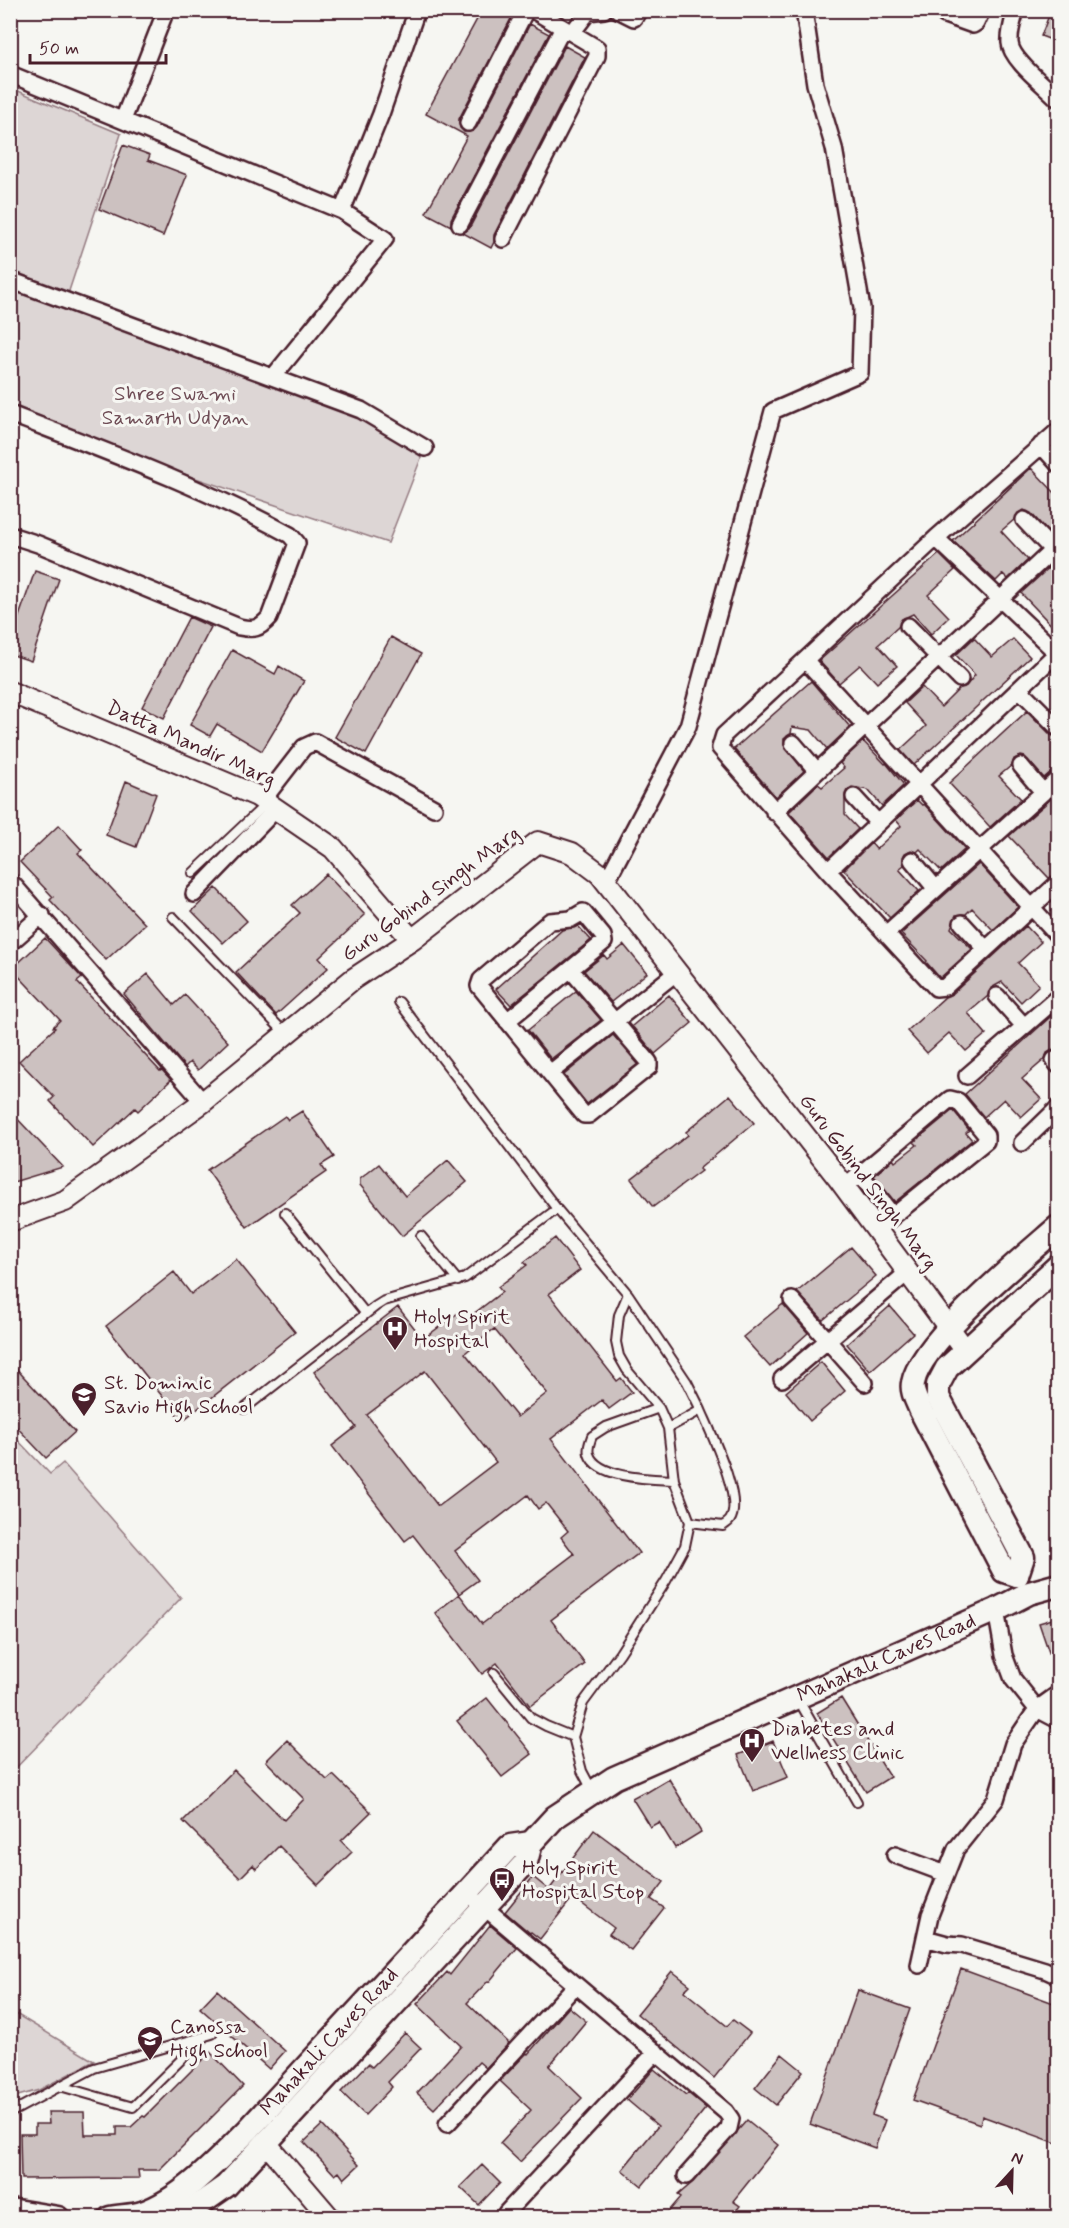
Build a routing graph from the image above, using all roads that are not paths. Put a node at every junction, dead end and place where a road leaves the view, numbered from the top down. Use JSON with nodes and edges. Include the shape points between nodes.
{"nodes":[{"id":1,"x":166,"y":10,"type":"edge"},
{"id":2,"x":417,"y":10,"type":"edge"},
{"id":3,"x":526,"y":10,"type":"edge"},
{"id":4,"x":533,"y":10,"type":"edge"},
{"id":5,"x":604,"y":10,"type":"edge"},
{"id":6,"x":618,"y":10,"type":"edge"},
{"id":7,"x":639,"y":10,"type":"edge"},
{"id":8,"x":804,"y":10,"type":"edge"},
{"id":9,"x":942,"y":10,"type":"edge"},
{"id":10,"x":982,"y":10,"type":"edge"},
{"id":11,"x":1016,"y":10,"type":"edge"},
{"id":12,"x":568,"y":31,"type":"junction"},
{"id":13,"x":10,"y":74,"type":"edge"},
{"id":14,"x":1059,"y":99,"type":"edge"},
{"id":15,"x":123,"y":120,"type":"junction"},
{"id":16,"x":468,"y":123,"type":"dead end"},
{"id":17,"x":342,"y":211,"type":"junction"},
{"id":18,"x":460,"y":224,"type":"dead end"},
{"id":19,"x":503,"y":239,"type":"dead end"},
{"id":20,"x":10,"y":280,"type":"edge"},
{"id":21,"x":273,"y":377,"type":"junction"},
{"id":22,"x":10,"y":414,"type":"edge"},
{"id":23,"x":1059,"y":431,"type":"edge"},
{"id":24,"x":1041,"y":445,"type":"junction"},
{"id":25,"x":425,"y":448,"type":"dead end"},
{"id":26,"x":1059,"y":464,"type":"edge"},
{"id":27,"x":1024,"y":520,"type":"dead end"},
{"id":28,"x":10,"y":536,"type":"edge"},
{"id":29,"x":936,"y":538,"type":"junction"},
{"id":30,"x":1057,"y":551,"type":"edge"},
{"id":31,"x":1000,"y":599,"type":"junction"},
{"id":32,"x":908,"y":626,"type":"dead end"},
{"id":33,"x":1058,"y":652,"type":"edge"},
{"id":34,"x":938,"y":657,"type":"junction"},
{"id":35,"x":805,"y":660,"type":"junction"},
{"id":36,"x":960,"y":679,"type":"dead end"},
{"id":37,"x":1019,"y":689,"type":"junction"},
{"id":38,"x":10,"y":692,"type":"edge"},
{"id":39,"x":867,"y":725,"type":"junction"},
{"id":40,"x":1059,"y":728,"type":"edge"},
{"id":41,"x":793,"y":743,"type":"dead end"},
{"id":42,"x":1021,"y":766,"type":"dead end"},
{"id":43,"x":817,"y":771,"type":"junction"},
{"id":44,"x":1059,"y":779,"type":"edge"},
{"id":45,"x":919,"y":783,"type":"junction"},
{"id":46,"x":1043,"y":792,"type":"junction"},
{"id":47,"x":854,"y":797,"type":"dead end"},
{"id":48,"x":269,"y":804,"type":"junction"},
{"id":49,"x":434,"y":808,"type":"dead end"},
{"id":50,"x":774,"y":812,"type":"junction"},
{"id":51,"x":878,"y":823,"type":"junction"},
{"id":52,"x":979,"y":850,"type":"junction"},
{"id":53,"x":912,"y":860,"type":"dead end"},
{"id":54,"x":828,"y":871,"type":"junction"},
{"id":55,"x":194,"y":873,"type":"dead end"},
{"id":56,"x":10,"y":881,"type":"edge"},
{"id":57,"x":606,"y":882,"type":"junction"},
{"id":58,"x":1059,"y":883,"type":"edge"},
{"id":59,"x":936,"y":889,"type":"junction"},
{"id":60,"x":194,"y":894,"type":"dead end"},
{"id":61,"x":1032,"y":907,"type":"junction"},
{"id":62,"x":42,"y":915,"type":"junction"},
{"id":63,"x":173,"y":917,"type":"dead end"},
{"id":64,"x":962,"y":923,"type":"dead end"},
{"id":65,"x":886,"y":934,"type":"junction"},
{"id":66,"x":1059,"y":936,"type":"edge"},
{"id":67,"x":412,"y":940,"type":"junction"},
{"id":68,"x":10,"y":943,"type":"edge"},
{"id":69,"x":987,"y":949,"type":"junction"},
{"id":70,"x":571,"y":970,"type":"junction"},
{"id":71,"x":677,"y":972,"type":"junction"},
{"id":72,"x":997,"y":996,"type":"dead end"},
{"id":73,"x":1059,"y":997,"type":"edge"},
{"id":74,"x":399,"y":1002,"type":"dead end"},
{"id":75,"x":507,"y":1021,"type":"junction"},
{"id":76,"x":615,"y":1022,"type":"junction"},
{"id":77,"x":1024,"y":1026,"type":"junction"},
{"id":78,"x":286,"y":1034,"type":"junction"},
{"id":79,"x":550,"y":1073,"type":"junction"},
{"id":80,"x":967,"y":1076,"type":"dead end"},
{"id":81,"x":203,"y":1102,"type":"junction"},
{"id":82,"x":1059,"y":1108,"type":"edge"},
{"id":83,"x":1022,"y":1143,"type":"dead end"},
{"id":84,"x":860,"y":1174,"type":"junction"},
{"id":85,"x":845,"y":1187,"type":"junction"},
{"id":86,"x":556,"y":1209,"type":"junction"},
{"id":87,"x":285,"y":1213,"type":"dead end"},
{"id":88,"x":893,"y":1216,"type":"junction"},
{"id":89,"x":10,"y":1221,"type":"edge"},
{"id":90,"x":1059,"y":1227,"type":"edge"},
{"id":91,"x":876,"y":1230,"type":"junction"},
{"id":92,"x":421,"y":1236,"type":"dead end"},
{"id":93,"x":1059,"y":1266,"type":"edge"},
{"id":94,"x":907,"y":1273,"type":"junction"},
{"id":95,"x":458,"y":1281,"type":"junction"},
{"id":96,"x":628,"y":1294,"type":"junction"},
{"id":97,"x":792,"y":1300,"type":"dead end"},
{"id":98,"x":366,"y":1314,"type":"junction"},
{"id":99,"x":949,"y":1329,"type":"junction"},
{"id":100,"x":828,"y":1341,"type":"junction"},
{"id":101,"x":966,"y":1351,"type":"junction"},
{"id":102,"x":782,"y":1379,"type":"dead end"},
{"id":103,"x":865,"y":1383,"type":"dead end"},
{"id":104,"x":660,"y":1408,"type":"junction"},
{"id":105,"x":244,"y":1409,"type":"dead end"},
{"id":106,"x":701,"y":1410,"type":"junction"},
{"id":107,"x":668,"y":1428,"type":"junction"},
{"id":108,"x":674,"y":1480,"type":"junction"},
{"id":109,"x":690,"y":1522,"type":"junction"},
{"id":110,"x":1023,"y":1584,"type":"junction"},
{"id":111,"x":1059,"y":1585,"type":"edge"},
{"id":112,"x":996,"y":1610,"type":"junction"},
{"id":113,"x":494,"y":1672,"type":"dead end"},
{"id":114,"x":1059,"y":1694,"type":"edge"},
{"id":115,"x":798,"y":1697,"type":"junction"},
{"id":116,"x":1037,"y":1709,"type":"junction"},
{"id":117,"x":1059,"y":1720,"type":"edge"},
{"id":118,"x":573,"y":1737,"type":"junction"},
{"id":119,"x":593,"y":1792,"type":"junction"},
{"id":120,"x":856,"y":1802,"type":"dead end"},
{"id":121,"x":531,"y":1843,"type":"junction"},
{"id":122,"x":895,"y":1855,"type":"dead end"},
{"id":123,"x":946,"y":1874,"type":"junction"},
{"id":124,"x":467,"y":1893,"type":"junction"},
{"id":125,"x":486,"y":1908,"type":"junction"},
{"id":126,"x":925,"y":1938,"type":"junction"},
{"id":127,"x":919,"y":1965,"type":"dead end"},
{"id":128,"x":1059,"y":1976,"type":"edge"},
{"id":129,"x":576,"y":1985,"type":"junction"},
{"id":130,"x":656,"y":2052,"type":"junction"},
{"id":131,"x":60,"y":2086,"type":"junction"},
{"id":132,"x":10,"y":2113,"type":"edge"},
{"id":133,"x":447,"y":2124,"type":"dead end"},
{"id":134,"x":266,"y":2143,"type":"junction"},
{"id":135,"x":686,"y":2176,"type":"dead end"},
{"id":136,"x":10,"y":2210,"type":"edge"},
{"id":137,"x":506,"y":2213,"type":"dead end"},
{"id":138,"x":58,"y":2217,"type":"edge"},
{"id":139,"x":110,"y":2217,"type":"edge"},
{"id":140,"x":180,"y":2217,"type":"edge"},
{"id":141,"x":330,"y":2217,"type":"edge"}],
"edges":[{"from":1,"to":15,"type":"street"},
{"from":2,"to":17,"type":"street"},
{"from":3,"to":16,"type":"street"},
{"from":4,"to":12,"type":"street"},
{"from":5,"to":12,"type":"street","via":[[588,12]]},
{"from":6,"to":7,"type":"street","via":[[634,18]]},
{"from":8,"to":57,"type":"street","via":[[815,84],[834,148],[862,308],[860,373],[773,411],[688,726]]},
{"from":9,"to":10,"type":"street","via":[[945,15],[973,25]]},
{"from":11,"to":14,"type":"street","via":[[1010,44],[1014,56]]},
{"from":12,"to":18,"type":"street"},
{"from":12,"to":19,"type":"street","via":[[597,48],[597,56]]},
{"from":13,"to":15,"type":"street"},
{"from":15,"to":17,"type":"street"},
{"from":17,"to":21,"type":"street","via":[[385,239]]},
{"from":20,"to":21,"type":"street"},
{"from":21,"to":25,"type":"street","via":[[361,410]]},
{"from":22,"to":28,"type":"street","via":[[210,494],[290,535],[297,543],[269,618],[262,627],[253,629],[239,627]]},
{"from":23,"to":24,"type":"street"},
{"from":24,"to":26,"type":"street"},
{"from":24,"to":29,"type":"street"},
{"from":27,"to":30,"type":"street"},
{"from":29,"to":31,"type":"street"},
{"from":29,"to":35,"type":"street"},
{"from":30,"to":31,"type":"street"},
{"from":31,"to":33,"type":"street"},
{"from":31,"to":34,"type":"street"},
{"from":32,"to":34,"type":"street"},
{"from":33,"to":37,"type":"street"},
{"from":34,"to":36,"type":"street"},
{"from":34,"to":39,"type":"street"},
{"from":35,"to":39,"type":"street"},
{"from":35,"to":50,"type":"street","via":[[720,743],[722,753]]},
{"from":37,"to":40,"type":"street"},
{"from":37,"to":45,"type":"street"},
{"from":38,"to":48,"type":"street","name":"Datta Mandir Marg"},
{"from":39,"to":43,"type":"street"},
{"from":39,"to":45,"type":"street"},
{"from":41,"to":43,"type":"street"},
{"from":42,"to":46,"type":"street"},
{"from":43,"to":50,"type":"street"},
{"from":44,"to":46,"type":"street"},
{"from":45,"to":51,"type":"street"},
{"from":45,"to":52,"type":"street"},
{"from":46,"to":52,"type":"street"},
{"from":47,"to":51,"type":"street"},
{"from":48,"to":49,"type":"street","via":[[304,747],[315,742]]},
{"from":48,"to":55,"type":"lane"},
{"from":48,"to":60,"type":"street"},
{"from":48,"to":67,"type":"street","name":"Datta Mandir Marg","via":[[333,848]]},
{"from":50,"to":54,"type":"street"},
{"from":51,"to":54,"type":"street"},
{"from":52,"to":59,"type":"street"},
{"from":52,"to":61,"type":"street"},
{"from":53,"to":59,"type":"street"},
{"from":54,"to":65,"type":"street"},
{"from":56,"to":62,"type":"street"},
{"from":57,"to":67,"type":"street","name":"Guru Gobind Singh Marg","via":[[572,853],[538,842]]},
{"from":57,"to":71,"type":"street","name":"Guru Gobind Singh Marg"},
{"from":58,"to":61,"type":"street"},
{"from":59,"to":65,"type":"street"},
{"from":61,"to":66,"type":"street"},
{"from":61,"to":69,"type":"street"},
{"from":62,"to":68,"type":"street"},
{"from":62,"to":81,"type":"street"},
{"from":63,"to":78,"type":"lane"},
{"from":64,"to":69,"type":"street"},
{"from":65,"to":69,"type":"street","via":[[940,989]]},
{"from":67,"to":78,"type":"street","name":"Guru Gobind Singh Marg","via":[[353,979]]},
{"from":70,"to":75,"type":"street"},
{"from":70,"to":75,"type":"street","via":[[604,940],[582,912],[571,919],[550,921],[480,982]]},
{"from":70,"to":76,"type":"street"},
{"from":71,"to":76,"type":"street"},
{"from":71,"to":85,"type":"street","name":"Guru Gobind Singh Marg"},
{"from":72,"to":77,"type":"street"},
{"from":73,"to":77,"type":"street"},
{"from":74,"to":86,"type":"lane"},
{"from":75,"to":79,"type":"street"},
{"from":76,"to":79,"type":"street"},
{"from":76,"to":79,"type":"street","via":[[650,1066],[590,1115],[584,1115]]},
{"from":77,"to":80,"type":"street"},
{"from":78,"to":81,"type":"street","name":"Guru Gobind Singh Marg"},
{"from":81,"to":89,"type":"street","name":"Guru Gobind Singh Marg","via":[[65,1201]]},
{"from":82,"to":83,"type":"street"},
{"from":84,"to":85,"type":"street"},
{"from":84,"to":88,"type":"street"},
{"from":84,"to":88,"type":"street","via":[[950,1099],[958,1101],[986,1135],[986,1141]]},
{"from":85,"to":91,"type":"street","name":"Guru Gobind Singh Marg"},
{"from":86,"to":95,"type":"lane"},
{"from":86,"to":96,"type":"lane"},
{"from":87,"to":98,"type":"lane"},
{"from":88,"to":91,"type":"street"},
{"from":90,"to":99,"type":"main road"},
{"from":91,"to":94,"type":"street","name":"Guru Gobind Singh Marg"},
{"from":92,"to":95,"type":"lane"},
{"from":93,"to":101,"type":"main road"},
{"from":94,"to":99,"type":"street","name":"Guru Gobind Singh Marg"},
{"from":94,"to":100,"type":"street"},
{"from":95,"to":98,"type":"lane","via":[[384,1301]]},
{"from":96,"to":104,"type":"lane","via":[[619,1315],[616,1342],[627,1370]]},
{"from":96,"to":106,"type":"lane","via":[[687,1382]]},
{"from":97,"to":100,"type":"street"},
{"from":98,"to":105,"type":"lane"},
{"from":99,"to":101,"type":"street","name":"Guru Gobind Singh Marg"},
{"from":99,"to":110,"type":"main road","via":[[917,1368],[912,1386],[920,1409],[1004,1571]]},
{"from":100,"to":102,"type":"street"},
{"from":100,"to":103,"type":"street"},
{"from":101,"to":110,"type":"main road","via":[[947,1368],[938,1385],[938,1397],[1023,1557]]},
{"from":104,"to":107,"type":"lane"},
{"from":104,"to":108,"type":"lane","via":[[606,1427],[592,1436],[588,1449],[600,1467],[633,1478]]},
{"from":106,"to":107,"type":"lane"},
{"from":106,"to":109,"type":"lane","via":[[734,1504],[730,1520],[723,1526]]},
{"from":107,"to":108,"type":"lane"},
{"from":108,"to":109,"type":"lane"},
{"from":109,"to":118,"type":"lane","via":[[685,1546],[666,1581],[583,1703]]},
{"from":110,"to":111,"type":"main road","name":"Mahakali Caves Road"},
{"from":110,"to":112,"type":"main road","name":"Mahakali Caves Road"},
{"from":112,"to":115,"type":"main road","name":"Mahakali Caves Road"},
{"from":112,"to":116,"type":"street","via":[[1013,1679]]},
{"from":113,"to":118,"type":"lane","via":[[531,1718]]},
{"from":114,"to":116,"type":"street"},
{"from":115,"to":119,"type":"main road","name":"Mahakali Caves Road","via":[[614,1778]]},
{"from":115,"to":120,"type":"lane"},
{"from":116,"to":117,"type":"street"},
{"from":116,"to":123,"type":"street","via":[[1013,1744],[996,1799],[956,1849]]},
{"from":118,"to":119,"type":"lane","via":[[582,1771]]},
{"from":119,"to":121,"type":"main road","name":"Mahakali Caves Road","via":[[555,1817]]},
{"from":121,"to":124,"type":"main road","name":"Mahakali Caves Road","via":[[510,1846]]},
{"from":121,"to":125,"type":"main road","name":"Mahakali Caves Road","via":[[526,1863]]},
{"from":122,"to":123,"type":"street"},
{"from":123,"to":126,"type":"street"},
{"from":124,"to":125,"type":"street"},
{"from":124,"to":139,"type":"main road","name":"Mahakali Caves Road","via":[[214,2165],[176,2194],[142,2213]]},
{"from":125,"to":129,"type":"street"},
{"from":125,"to":134,"type":"main road","name":"Mahakali Caves Road"},
{"from":126,"to":127,"type":"street"},
{"from":126,"to":128,"type":"street","via":[[962,1945]]},
{"from":129,"to":130,"type":"street"},
{"from":129,"to":133,"type":"street"},
{"from":130,"to":135,"type":"street","via":[[731,2119],[729,2128]]},
{"from":130,"to":137,"type":"street"},
{"from":131,"to":131,"type":"lane","via":[[133,2107],[209,2035],[94,2068]]},
{"from":131,"to":132,"type":"lane"},
{"from":134,"to":140,"type":"main road","name":"Mahakali Caves Road","via":[[226,2186]]},
{"from":134,"to":141,"type":"street"},
{"from":136,"to":138,"type":"main road"}]}
